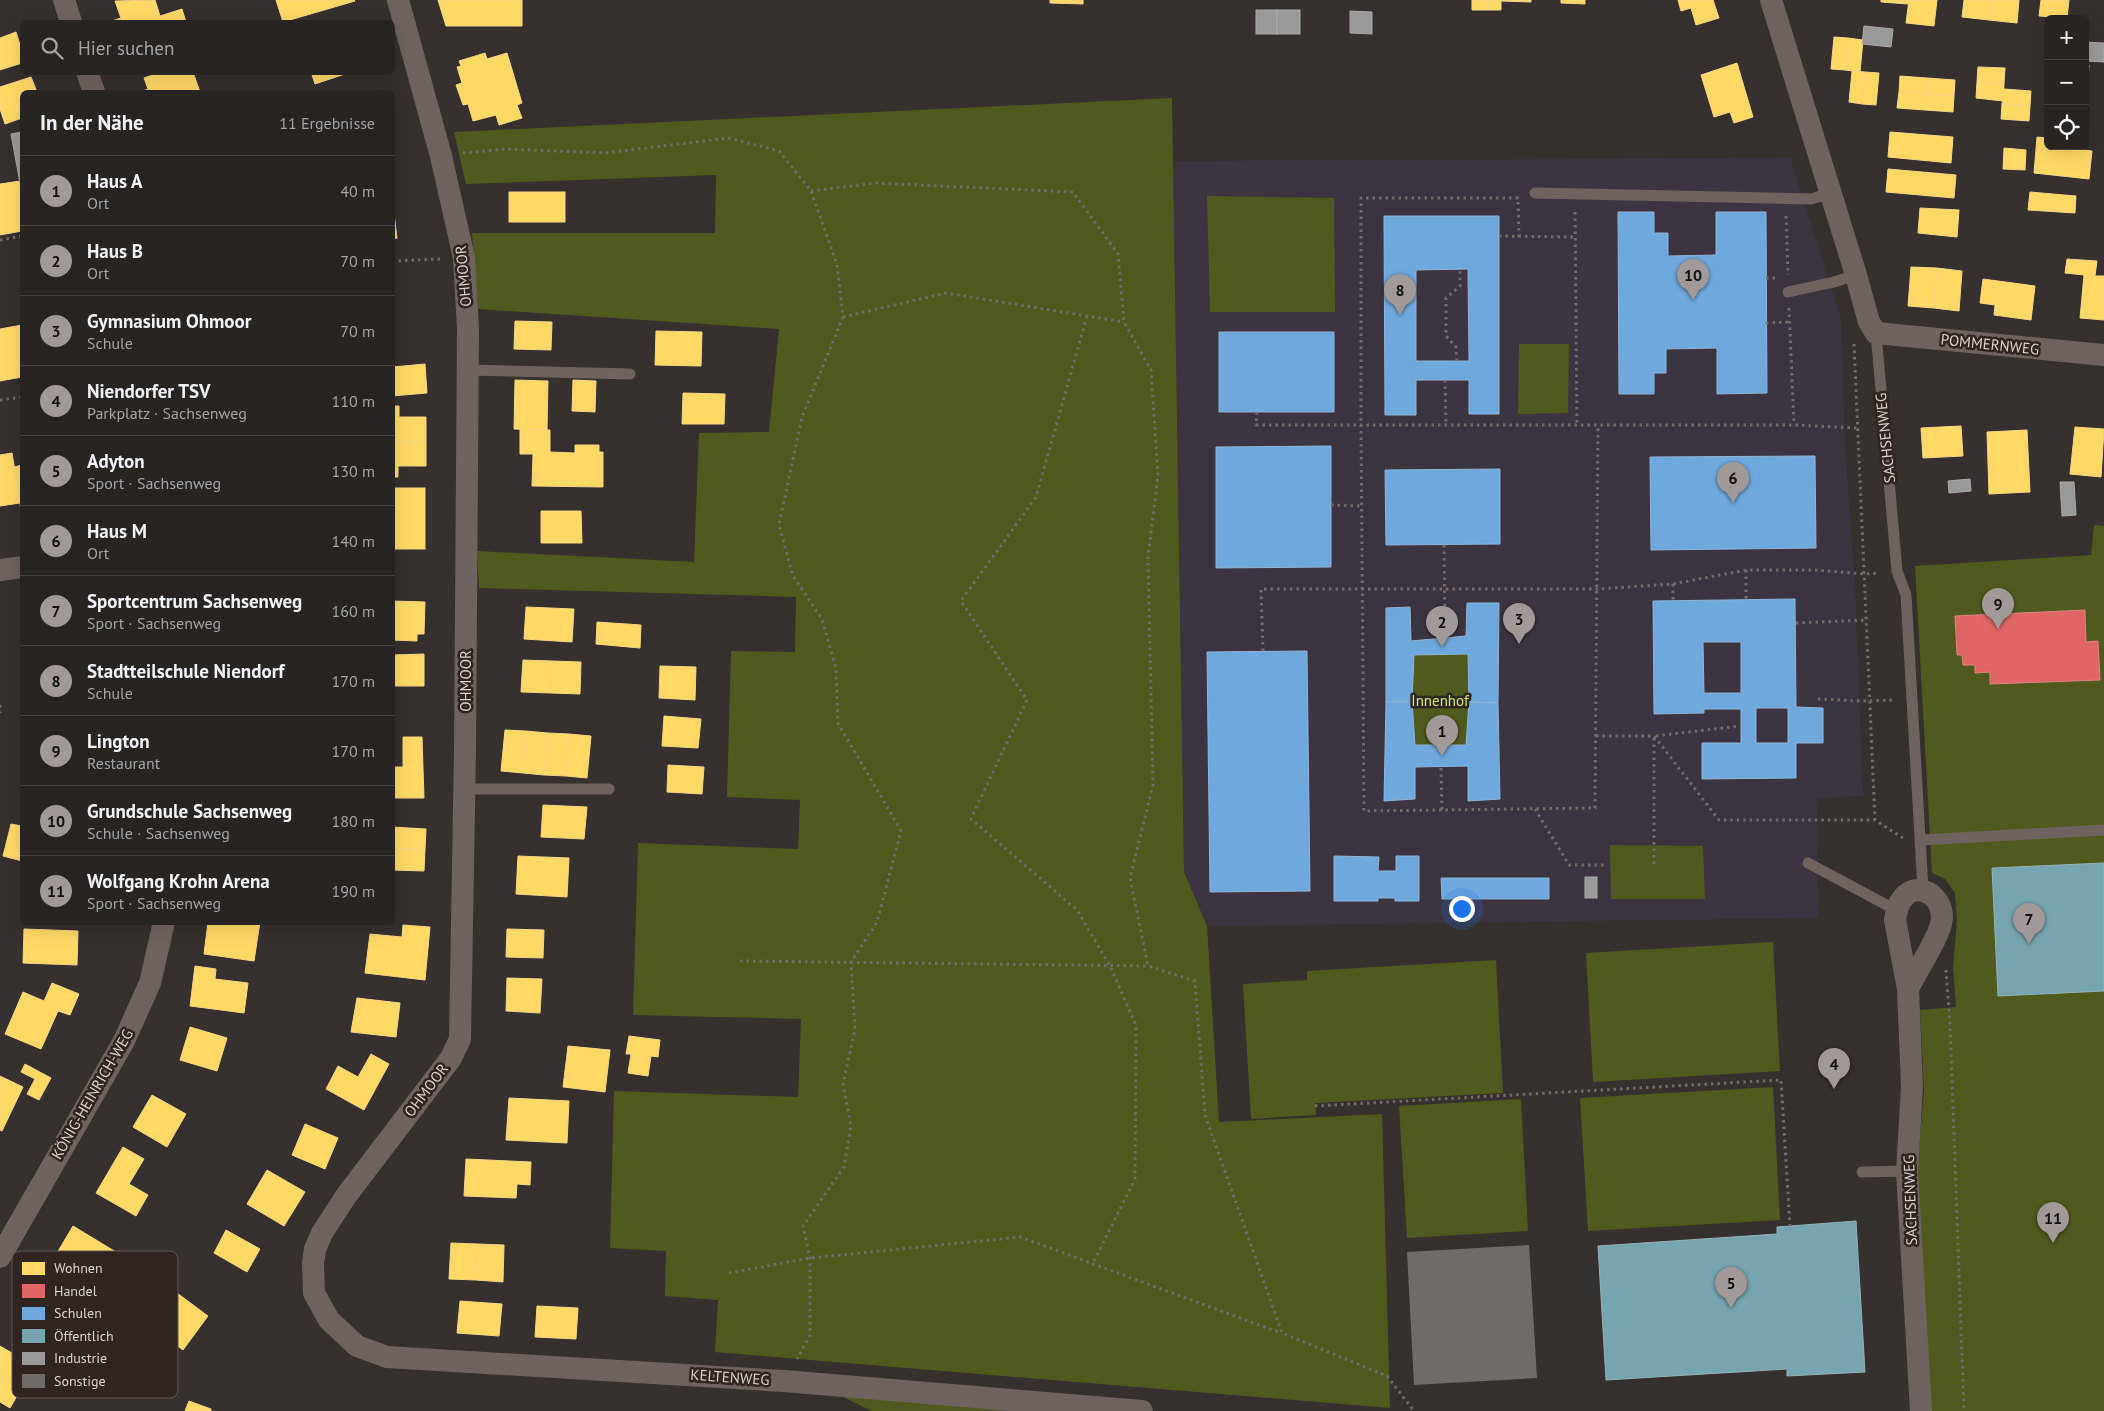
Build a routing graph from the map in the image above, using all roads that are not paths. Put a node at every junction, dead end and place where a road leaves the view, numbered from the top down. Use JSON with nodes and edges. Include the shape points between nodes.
{"nodes":[{"id":1,"x":64,"y":0,"type":"edge"},
{"id":2,"x":398,"y":0,"type":"edge"},
{"id":3,"x":1771,"y":0,"type":"edge"},
{"id":4,"x":70,"y":20,"type":"edge"},
{"id":5,"x":88,"y":75,"type":"edge"},
{"id":6,"x":93,"y":90,"type":"edge"},
{"id":7,"x":1831,"y":192,"type":"junction"},
{"id":8,"x":1535,"y":193,"type":"dead end"},
{"id":9,"x":1856,"y":275,"type":"junction"},
{"id":10,"x":1788,"y":292,"type":"dead end"},
{"id":11,"x":1873,"y":328,"type":"junction"},
{"id":12,"x":2104,"y":356,"type":"edge"},
{"id":13,"x":467,"y":370,"type":"junction"},
{"id":14,"x":630,"y":374,"type":"dead end"},
{"id":15,"x":20,"y":567,"type":"edge"},
{"id":16,"x":0,"y":570,"type":"edge"},
{"id":17,"x":464,"y":789,"type":"junction"},
{"id":18,"x":609,"y":789,"type":"dead end"},
{"id":19,"x":2104,"y":830,"type":"edge"},
{"id":20,"x":1921,"y":840,"type":"junction"},
{"id":21,"x":1808,"y":863,"type":"dead end"},
{"id":22,"x":1923,"y":890,"type":"junction"},
{"id":23,"x":1896,"y":910,"type":"junction"},
{"id":24,"x":163,"y":925,"type":"edge"},
{"id":25,"x":1908,"y":989,"type":"junction"},
{"id":26,"x":1907,"y":1171,"type":"junction"},
{"id":27,"x":1862,"y":1172,"type":"dead end"},
{"id":28,"x":0,"y":1257,"type":"edge"},
{"id":29,"x":329,"y":1320,"type":"joint"},
{"id":30,"x":1142,"y":1411,"type":"edge"},
{"id":31,"x":1921,"y":1411,"type":"edge"}],
"edges":[{"from":1,"to":4,"type":"street"},
{"from":2,"to":13,"type":"street","name":"OHMOOR","via":[[441,156],[464,258]]},
{"from":3,"to":7,"type":"street","name":"SACHSENWEG"},
{"from":5,"to":6,"type":"street"},
{"from":7,"to":8,"type":"lane","via":[[1811,198]]},
{"from":7,"to":9,"type":"street","name":"SACHSENWEG"},
{"from":9,"to":10,"type":"lane"},
{"from":9,"to":11,"type":"street","name":"SACHSENWEG"},
{"from":11,"to":12,"type":"street","name":"POMMERNWEG"},
{"from":11,"to":20,"type":"lane","name":"SACHSENWEG","via":[[1897,571],[1906,595]]},
{"from":13,"to":14,"type":"lane"},
{"from":13,"to":17,"type":"street","name":"OHMOOR"},
{"from":15,"to":16,"type":"street"},
{"from":17,"to":18,"type":"lane"},
{"from":17,"to":29,"type":"street","name":"OHMOOR","via":[[460,1039],[451,1058],[346,1196],[322,1233],[313,1263],[314,1293]]},
{"from":19,"to":20,"type":"lane"},
{"from":20,"to":22,"type":"lane","name":"SACHSENWEG"},
{"from":21,"to":23,"type":"lane"},
{"from":22,"to":23,"type":"street","via":[[1909,891],[1901,898]]},
{"from":22,"to":25,"type":"street","name":"SACHSENWEG","via":[[1935,898],[1941,909],[1941,923]]},
{"from":23,"to":25,"type":"street","name":"SACHSENWEG","via":[[1896,930]]},
{"from":24,"to":28,"type":"street","name":"KÖNIG-HEINRICH-WEG","via":[[150,983],[124,1041]]},
{"from":25,"to":26,"type":"street","name":"SACHSENWEG","via":[[1912,1087]]},
{"from":26,"to":27,"type":"lane"},
{"from":26,"to":31,"type":"street","name":"SACHSENWEG"},
{"from":29,"to":30,"type":"street","name":"KELTENWEG","via":[[357,1346],[387,1357],[784,1381]]}]}
